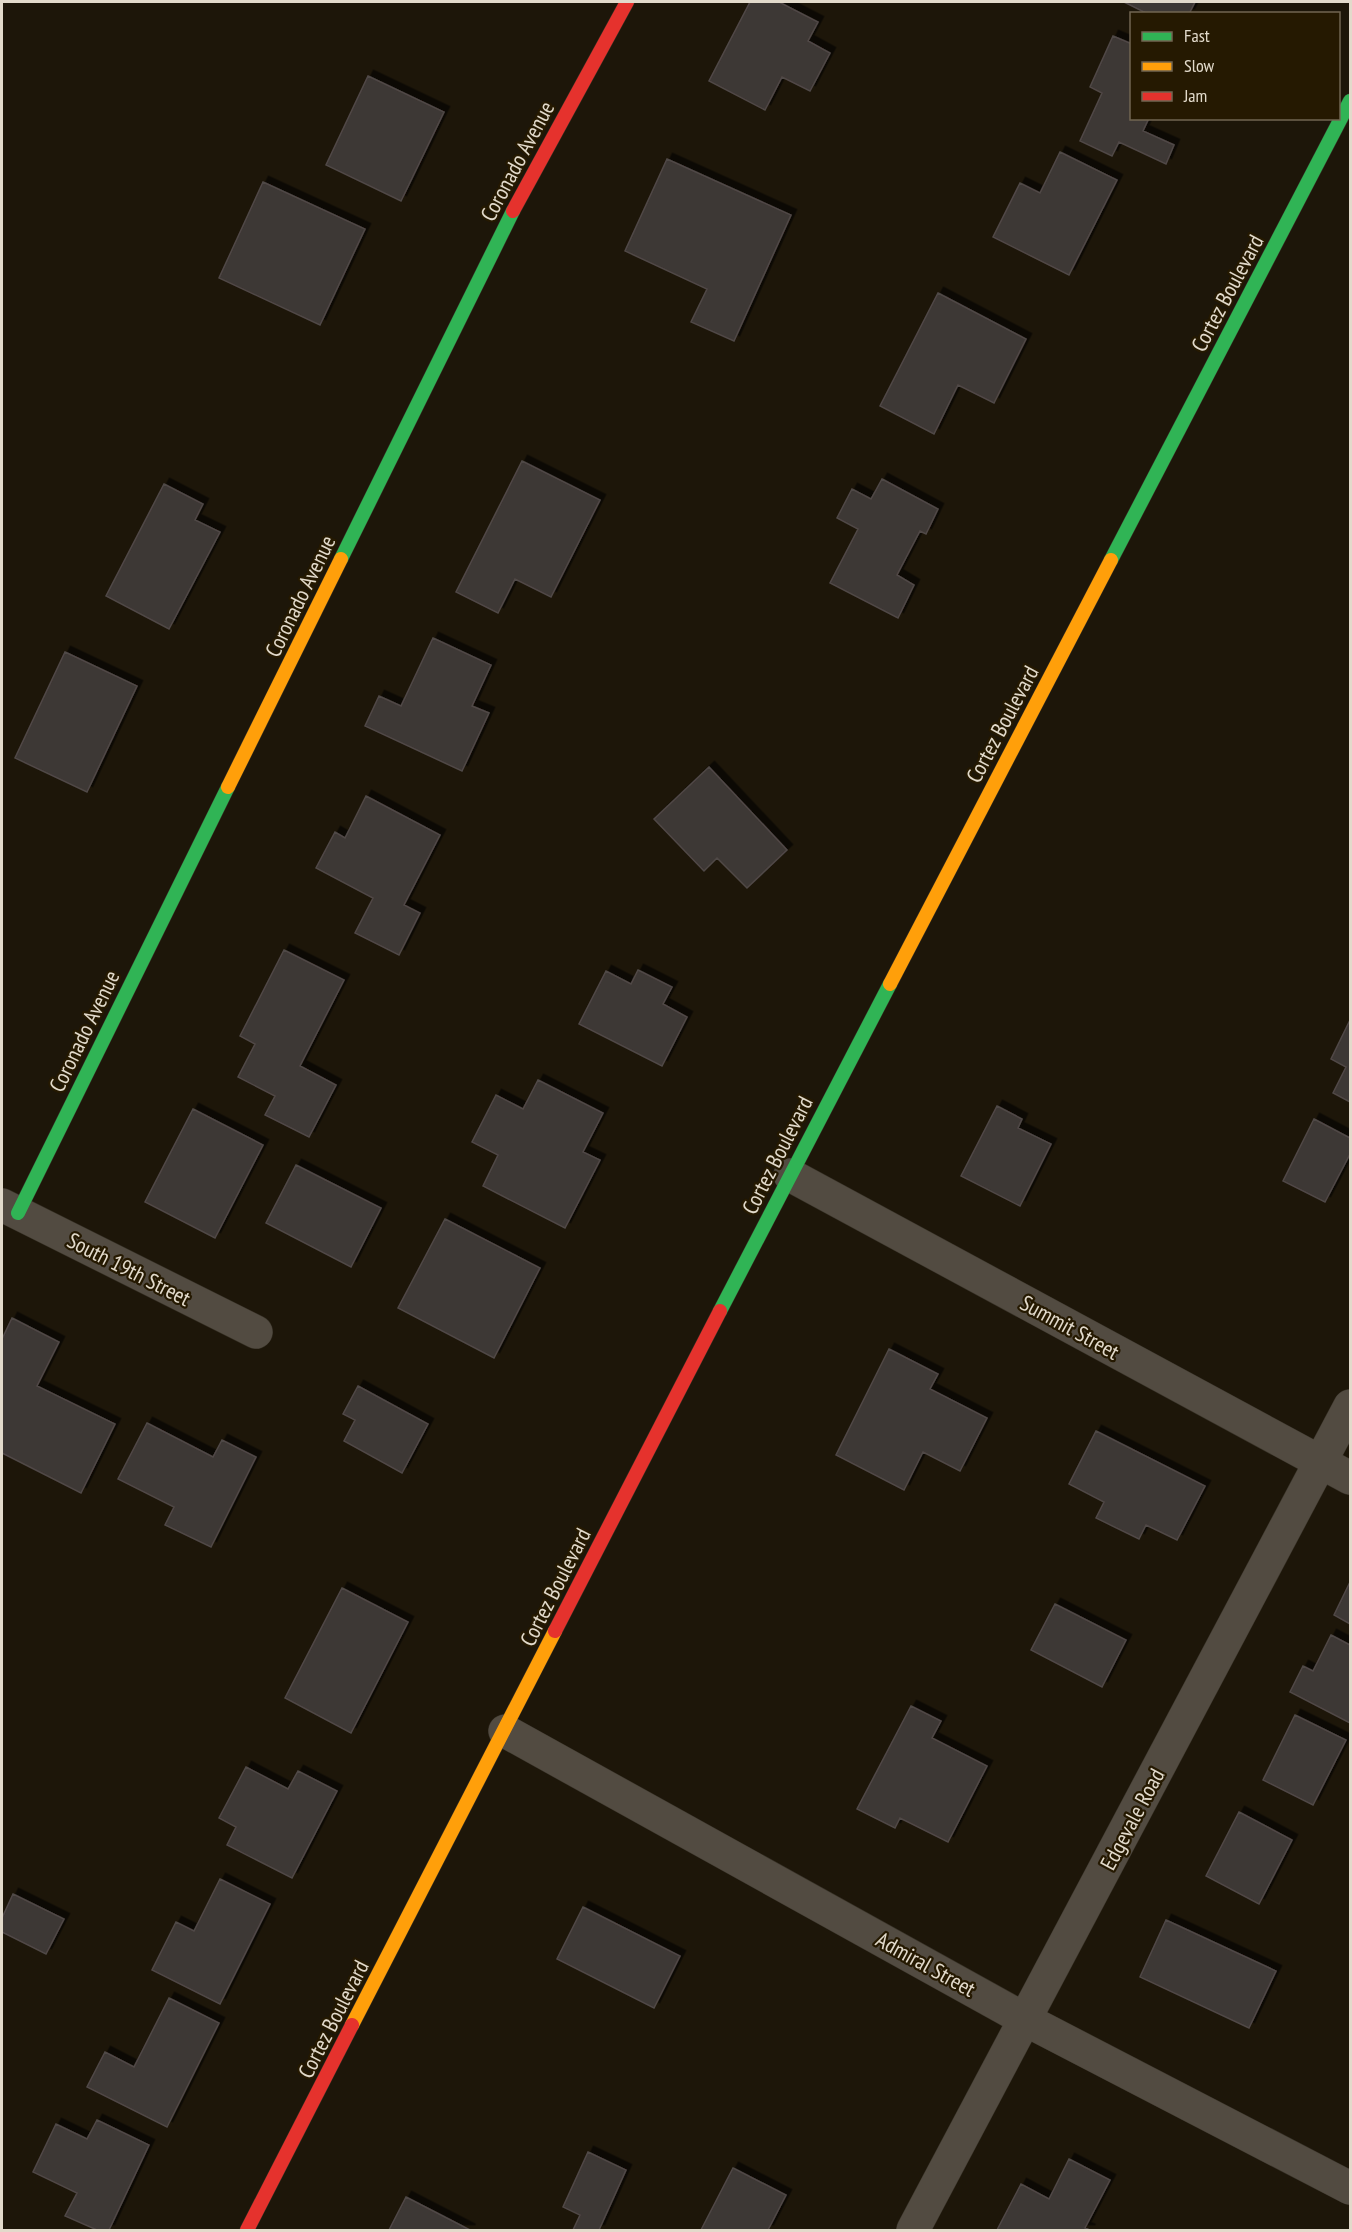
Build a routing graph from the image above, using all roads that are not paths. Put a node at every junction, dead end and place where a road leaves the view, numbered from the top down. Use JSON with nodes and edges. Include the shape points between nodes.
{"nodes":[{"id":1,"x":627,"y":2,"type":"edge"},
{"id":2,"x":1350,"y":101,"type":"edge"},
{"id":3,"x":790,"y":1175,"type":"junction"},
{"id":4,"x":10,"y":1209,"type":"edge"},
{"id":5,"x":256,"y":1332,"type":"dead end"},
{"id":6,"x":1350,"y":1406,"type":"edge"},
{"id":7,"x":1320,"y":1463,"type":"junction"},
{"id":8,"x":1350,"y":1478,"type":"edge"},
{"id":9,"x":505,"y":1731,"type":"junction"},
{"id":10,"x":1026,"y":2020,"type":"junction"},
{"id":11,"x":1350,"y":2188,"type":"edge"},
{"id":12,"x":247,"y":2230,"type":"edge"},
{"id":13,"x":913,"y":2230,"type":"edge"}],
"edges":[{"from":1,"to":4,"type":"street","name":"Coronado Avenue","via":[[522,193]]},
{"from":2,"to":3,"type":"street","name":"Cortez Boulevard"},
{"from":3,"to":7,"type":"street","name":"Summit Street"},
{"from":3,"to":9,"type":"street","name":"Cortez Boulevard"},
{"from":4,"to":5,"type":"street","name":"South 19th Street"},
{"from":6,"to":7,"type":"street","name":"Edgevale Road"},
{"from":7,"to":8,"type":"street","name":"Summit Street"},
{"from":7,"to":10,"type":"street","name":"Edgevale Road"},
{"from":9,"to":10,"type":"street","name":"Admiral Street"},
{"from":9,"to":12,"type":"street","name":"Cortez Boulevard"},
{"from":10,"to":11,"type":"street","name":"Admiral Street"},
{"from":10,"to":13,"type":"street","name":"Edgevale Road"}]}
